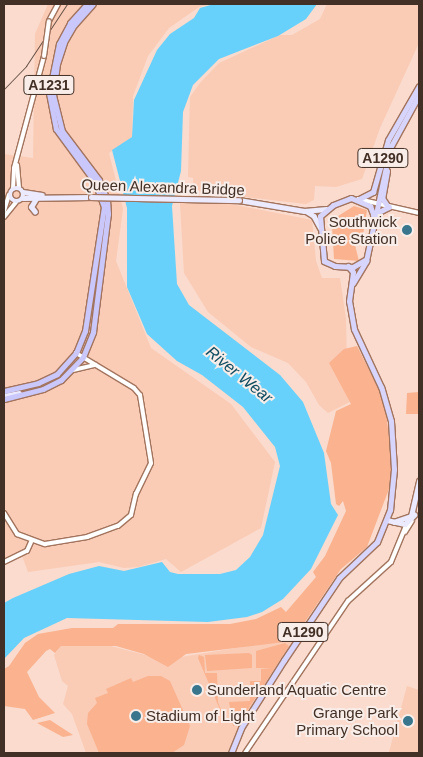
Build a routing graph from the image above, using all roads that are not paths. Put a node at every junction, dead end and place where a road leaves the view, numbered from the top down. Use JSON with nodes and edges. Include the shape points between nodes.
{"nodes":[{"id":1,"x":58,"y":4,"type":"edge"},
{"id":2,"x":87,"y":4,"type":"edge"},
{"id":3,"x":93,"y":4,"type":"edge"},
{"id":4,"x":419,"y":86,"type":"edge"},
{"id":5,"x":419,"y":95,"type":"edge"},
{"id":6,"x":387,"y":160,"type":"junction"},
{"id":7,"x":17,"y":163,"type":"junction"},
{"id":8,"x":13,"y":189,"type":"junction"},
{"id":9,"x":22,"y":192,"type":"junction"},
{"id":10,"x":9,"y":195,"type":"junction"},
{"id":11,"x":51,"y":196,"type":"junction"},
{"id":12,"x":37,"y":197,"type":"junction"},
{"id":13,"x":358,"y":200,"type":"junction"},
{"id":14,"x":16,"y":202,"type":"junction"},
{"id":15,"x":376,"y":203,"type":"junction"},
{"id":16,"x":389,"y":207,"type":"junction"},
{"id":17,"x":326,"y":209,"type":"junction"},
{"id":18,"x":4,"y":211,"type":"edge"},
{"id":19,"x":304,"y":211,"type":"junction"},
{"id":20,"x":35,"y":212,"type":"dead end"},
{"id":21,"x":419,"y":213,"type":"edge"},
{"id":22,"x":373,"y":214,"type":"junction"},
{"id":23,"x":4,"y":217,"type":"edge"},
{"id":24,"x":320,"y":230,"type":"junction"},
{"id":25,"x":366,"y":257,"type":"junction"},
{"id":26,"x":348,"y":266,"type":"junction"},
{"id":27,"x":351,"y":287,"type":"junction"},
{"id":28,"x":76,"y":353,"type":"junction"},
{"id":29,"x":83,"y":357,"type":"junction"},
{"id":30,"x":98,"y":366,"type":"junction"},
{"id":31,"x":73,"y":370,"type":"junction"},
{"id":32,"x":4,"y":390,"type":"edge"},
{"id":33,"x":4,"y":398,"type":"edge"},
{"id":34,"x":419,"y":481,"type":"edge"},
{"id":35,"x":4,"y":513,"type":"edge"},
{"id":36,"x":411,"y":519,"type":"junction"},
{"id":37,"x":390,"y":521,"type":"junction"},
{"id":38,"x":407,"y":524,"type":"junction"},
{"id":39,"x":404,"y":533,"type":"junction"},
{"id":40,"x":32,"y":542,"type":"junction"},
{"id":41,"x":4,"y":562,"type":"edge"},
{"id":42,"x":232,"y":753,"type":"edge"},
{"id":43,"x":245,"y":753,"type":"edge"}],
"edges":[{"from":1,"to":7,"type":"street","bridge":true,"via":[[49,21],[44,56]]},
{"from":2,"to":28,"type":"highway","number":"A1231","via":[[63,35],[49,84],[56,129],[95,182],[104,207],[85,331]]},
{"from":3,"to":29,"type":"highway","number":"A1231","via":[[64,42],[54,85],[54,106],[62,131],[99,180],[108,207],[93,332]]},
{"from":4,"to":13,"type":"main road","number":"A1290","via":[[388,140],[373,192]]},
{"from":5,"to":6,"type":"main road","number":"A1290","via":[[398,129]]},
{"from":6,"to":15,"type":"main road","number":"A1290"},
{"from":6,"to":16,"type":"main road","via":[[382,198]]},
{"from":7,"to":8,"type":"street"},
{"from":7,"to":9,"type":"street"},
{"from":8,"to":9,"type":"main road"},
{"from":8,"to":10,"type":"main road"},
{"from":9,"to":11,"type":"main road"},
{"from":9,"to":12,"type":"main road"},
{"from":9,"to":14,"type":"main road"},
{"from":10,"to":14,"type":"main road"},
{"from":10,"to":18,"type":"street"},
{"from":11,"to":12,"type":"main road"},
{"from":11,"to":19,"type":"main road","name":"Queen Alexandra Bridge","bridge":true,"via":[[238,200]]},
{"from":12,"to":20,"type":"main road","via":[[31,207]]},
{"from":13,"to":15,"type":"street"},
{"from":13,"to":17,"type":"main road","via":[[343,200]]},
{"from":13,"to":22,"type":"main road","via":[[370,206]]},
{"from":14,"to":23,"type":"street"},
{"from":15,"to":16,"type":"street"},
{"from":15,"to":22,"type":"main road","number":"A1290"},
{"from":16,"to":21,"type":"street"},
{"from":16,"to":22,"type":"main road"},
{"from":17,"to":19,"type":"main road","name":"Queen Alexandra Bridge"},
{"from":17,"to":24,"type":"main road","via":[[320,216]]},
{"from":19,"to":24,"type":"main road","via":[[314,216]]},
{"from":22,"to":25,"type":"main road","number":"A1290"},
{"from":24,"to":26,"type":"main road","via":[[324,261]]},
{"from":25,"to":26,"type":"main road","via":[[361,264]]},
{"from":25,"to":27,"type":"main road","number":"A1290"},
{"from":26,"to":27,"type":"main road","number":"A1290","via":[[353,272]]},
{"from":27,"to":37,"type":"main road","number":"A1290","via":[[349,310],[354,329],[381,388],[391,421],[394,480]]},
{"from":28,"to":29,"type":"street"},
{"from":28,"to":32,"type":"highway","number":"A1231","via":[[53,376]]},
{"from":29,"to":30,"type":"street"},
{"from":29,"to":31,"type":"highway","number":"A1231"},
{"from":30,"to":31,"type":"street"},
{"from":30,"to":40,"type":"street","via":[[134,388],[142,402],[151,463],[130,515],[118,526],[73,540],[45,544]]},
{"from":31,"to":33,"type":"highway","number":"A1231","via":[[56,384]]},
{"from":34,"to":36,"type":"main road"},
{"from":35,"to":40,"type":"street","via":[[13,530]]},
{"from":36,"to":37,"type":"main road"},
{"from":36,"to":38,"type":"main road"},
{"from":36,"to":39,"type":"street"},
{"from":37,"to":38,"type":"main road"},
{"from":37,"to":42,"type":"main road","number":"A1290","via":[[377,542],[339,578],[325,598],[241,728]]},
{"from":38,"to":39,"type":"street"},
{"from":39,"to":43,"type":"street","via":[[391,562],[348,600]]},
{"from":40,"to":41,"type":"street","via":[[28,551]]}]}
